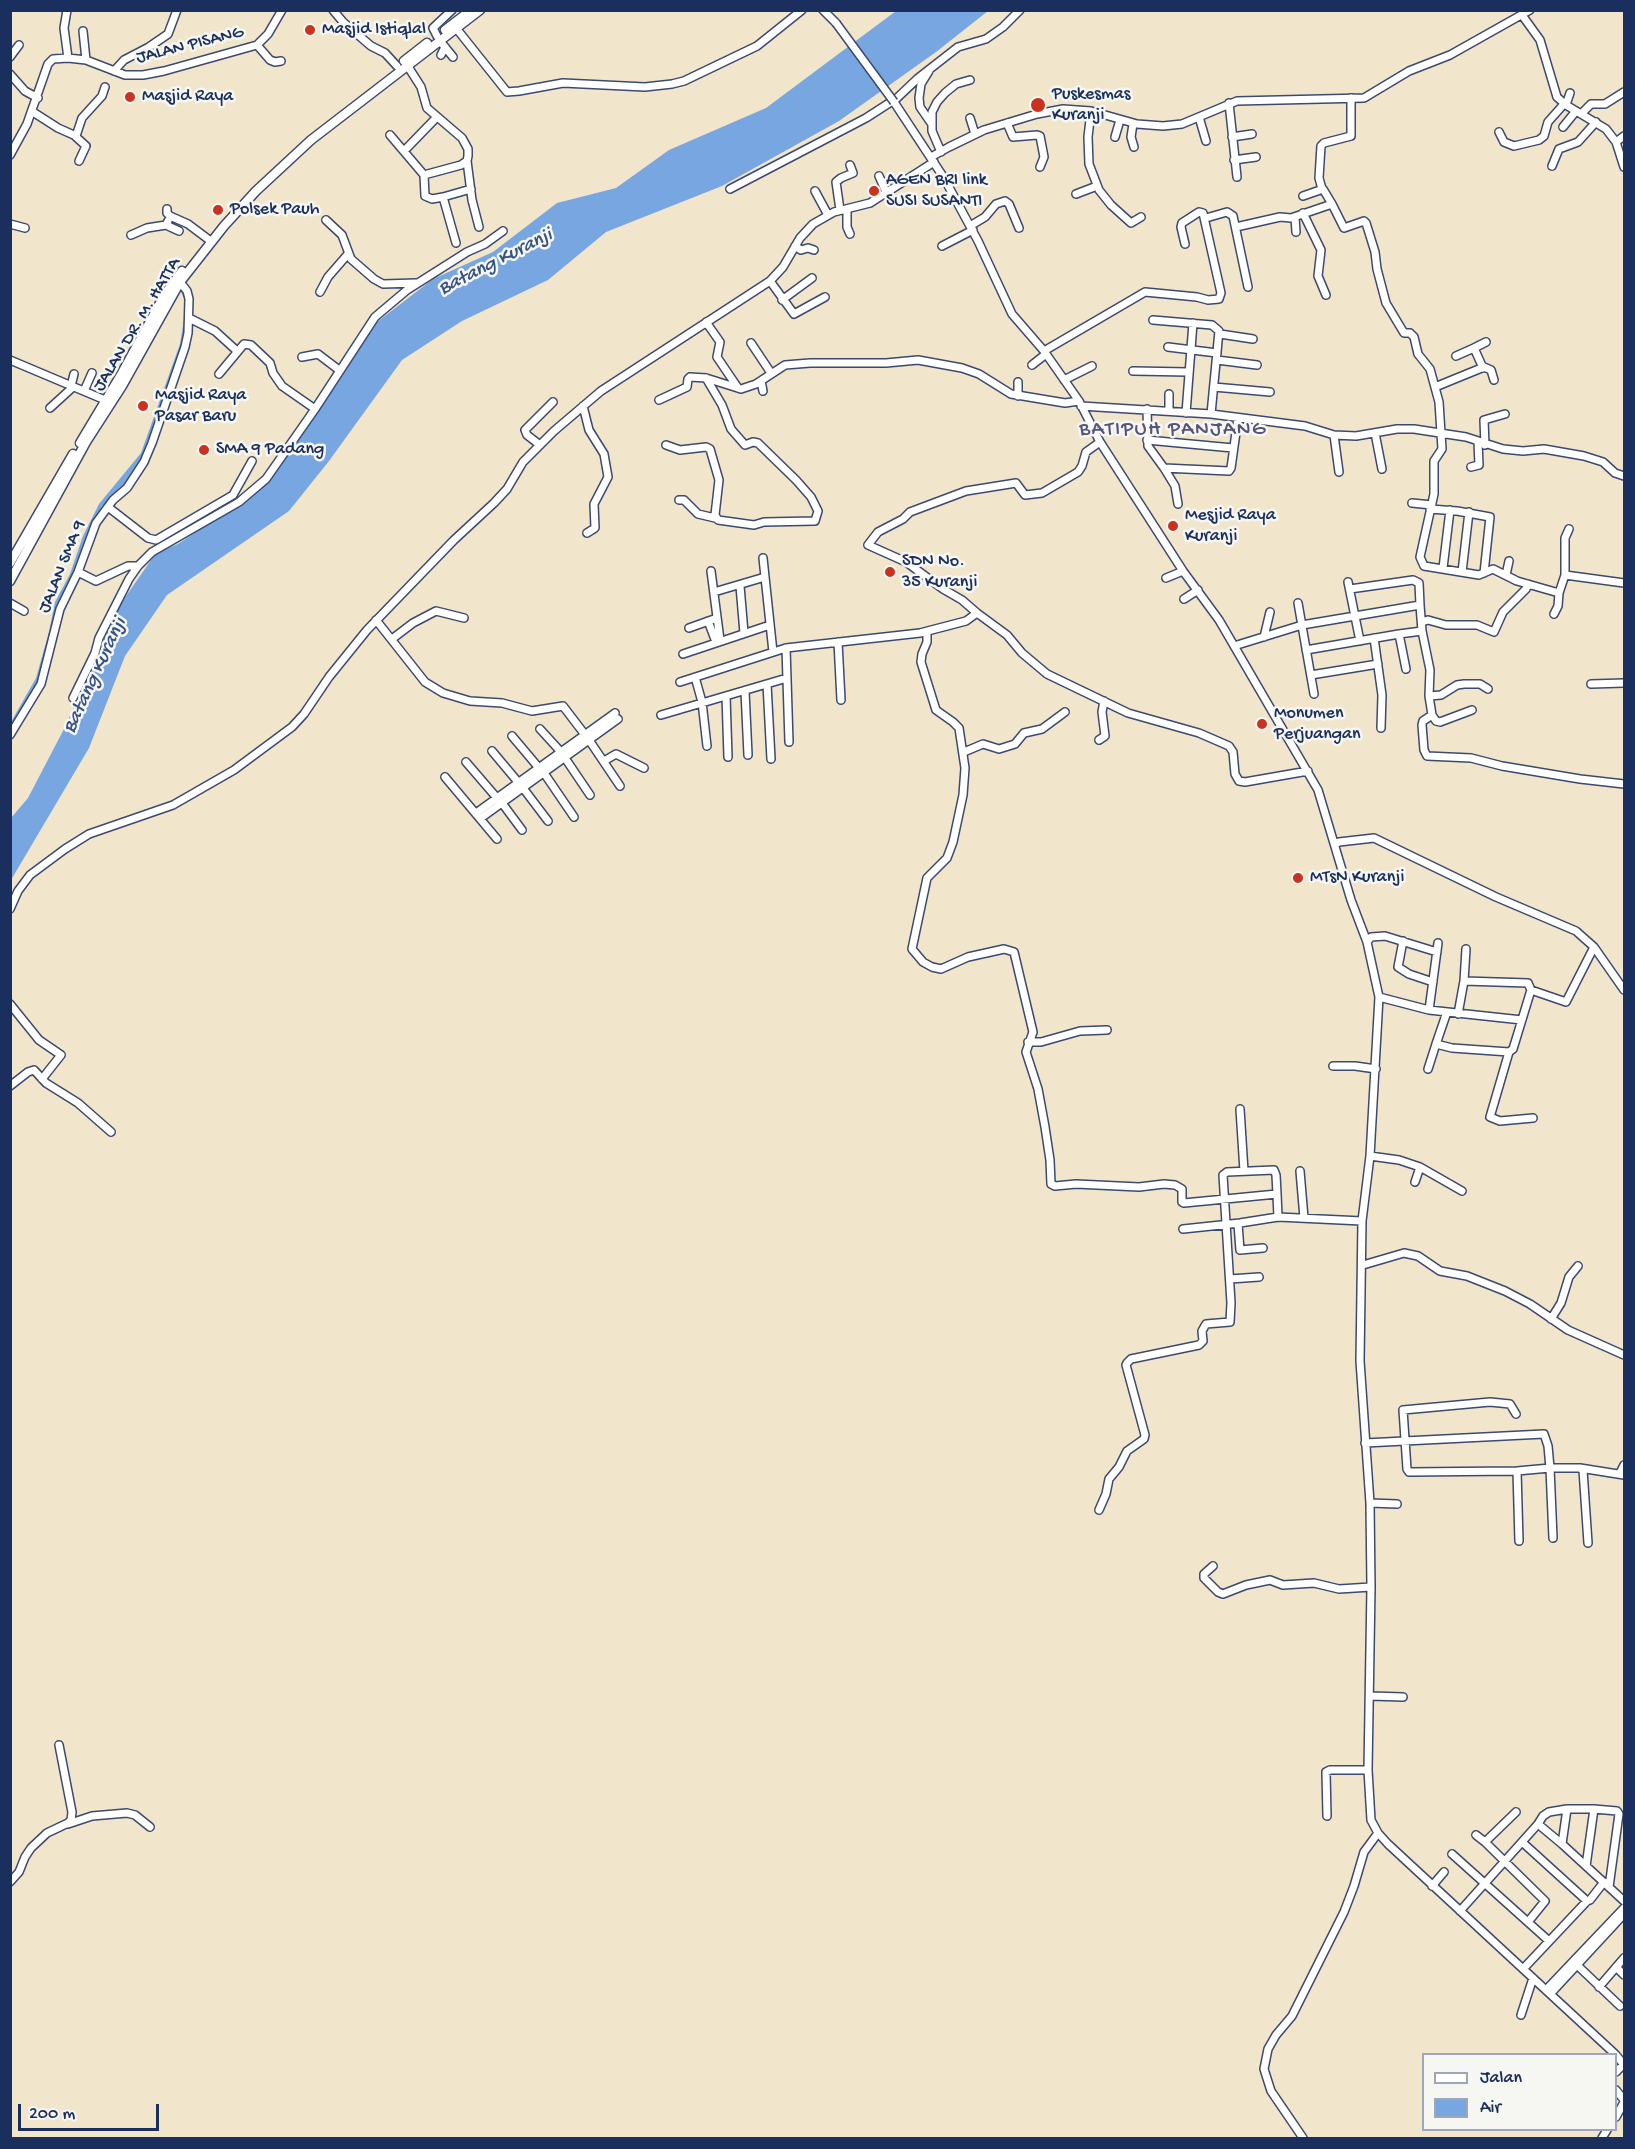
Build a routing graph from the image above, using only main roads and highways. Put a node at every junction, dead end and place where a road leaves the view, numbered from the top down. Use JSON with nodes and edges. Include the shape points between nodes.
{"nodes":[{"id":1,"x":471,"y":10,"type":"edge"},
{"id":2,"x":480,"y":10,"type":"edge"},
{"id":3,"x":441,"y":41,"type":"junction"},
{"id":4,"x":315,"y":133,"type":"junction"},
{"id":5,"x":225,"y":222,"type":"junction"},
{"id":6,"x":70,"y":466,"type":"junction"},
{"id":7,"x":10,"y":563,"type":"edge"},
{"id":8,"x":10,"y":581,"type":"edge"}],
"edges":[{"from":1,"to":3,"type":"main road","name":"JALAN DR. M. HATTA"},
{"from":2,"to":3,"type":"main road","name":"JALAN DR. M. HATTA"},
{"from":3,"to":4,"type":"main road","name":"JALAN DR. M. HATTA"},
{"from":3,"to":4,"type":"main road","name":"JALAN DR. M. HATTA","via":[[397,66]]},
{"from":4,"to":5,"type":"main road","name":"JALAN DR. M. HATTA","via":[[252,189]]},
{"from":5,"to":6,"type":"main road","name":"JALAN DR. M. HATTA","via":[[180,282],[122,386]]},
{"from":5,"to":6,"type":"main road","name":"JALAN DR. M. HATTA","via":[[170,287]]},
{"from":6,"to":7,"type":"main road","name":"JALAN DR. M. HATTA"},
{"from":6,"to":8,"type":"main road","name":"JALAN DR. M. HATTA"}]}
